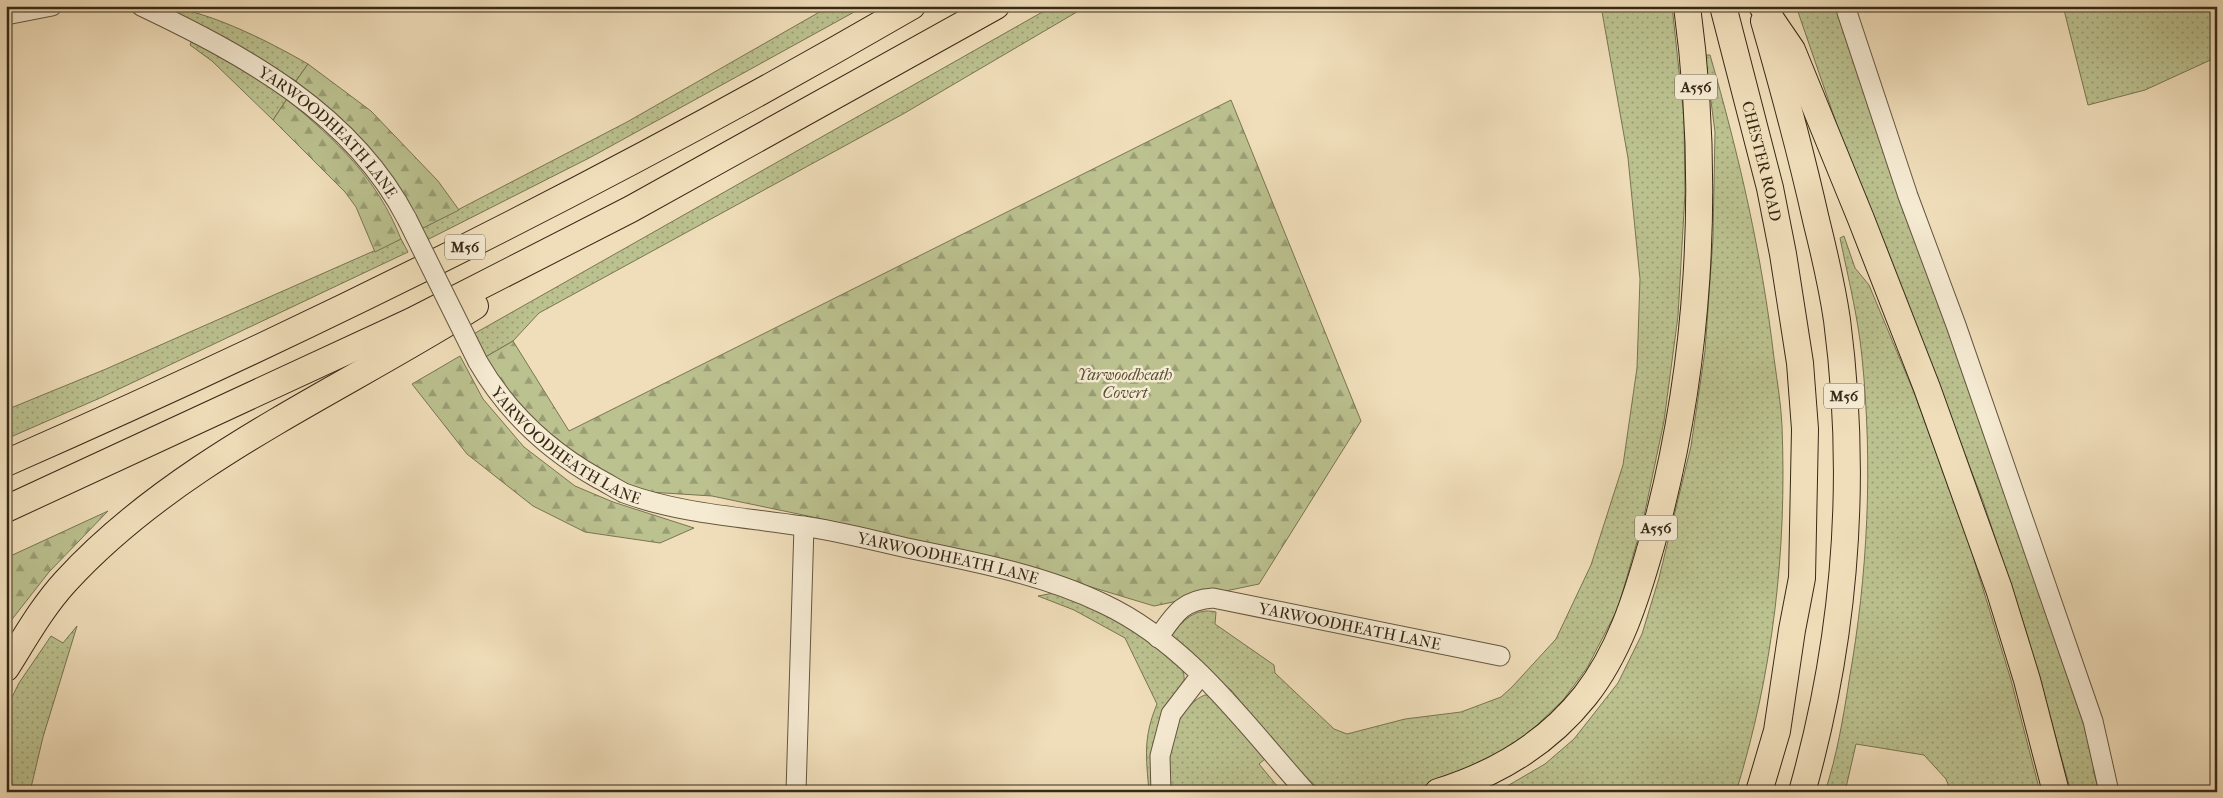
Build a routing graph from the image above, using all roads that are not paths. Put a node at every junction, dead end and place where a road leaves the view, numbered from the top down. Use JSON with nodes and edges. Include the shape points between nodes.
{"nodes":[{"id":1,"x":52,"y":6,"type":"edge"},
{"id":2,"x":140,"y":6,"type":"edge"},
{"id":3,"x":912,"y":6,"type":"edge"},
{"id":4,"x":996,"y":6,"type":"edge"},
{"id":5,"x":1687,"y":6,"type":"edge"},
{"id":6,"x":1723,"y":6,"type":"edge"},
{"id":7,"x":1761,"y":6,"type":"edge"},
{"id":8,"x":1845,"y":6,"type":"edge"},
{"id":9,"x":6,"y":15,"type":"edge"},
{"id":10,"x":631,"y":209,"type":"junction"},
{"id":11,"x":1794,"y":319,"type":"joint"},
{"id":12,"x":6,"y":464,"type":"edge"},
{"id":13,"x":6,"y":509,"type":"edge"},
{"id":14,"x":804,"y":526,"type":"junction"},
{"id":15,"x":1158,"y":638,"type":"junction"},
{"id":16,"x":1500,"y":656,"type":"dead end"},
{"id":17,"x":6,"y":668,"type":"edge"},
{"id":18,"x":1201,"y":675,"type":"junction"},
{"id":19,"x":796,"y":792,"type":"edge"},
{"id":20,"x":1160,"y":792,"type":"edge"},
{"id":21,"x":1306,"y":792,"type":"edge"},
{"id":22,"x":1438,"y":792,"type":"edge"},
{"id":23,"x":1759,"y":792,"type":"edge"},
{"id":24,"x":1802,"y":792,"type":"edge"},
{"id":25,"x":2056,"y":792,"type":"edge"},
{"id":26,"x":2109,"y":792,"type":"edge"}],
"edges":[{"from":1,"to":9,"type":"street"},
{"from":2,"to":14,"type":"street","name":"YARWOODHEATH LANE","bridge":true,"via":[[217,44],[295,93],[356,146],[392,190],[494,389],[532,431],[561,456],[623,492],[683,508]]},
{"from":3,"to":12,"type":"highway","number":"M56","via":[[744,101],[508,226],[308,325]]},
{"from":4,"to":10,"type":"highway","number":"M56"},
{"from":5,"to":22,"type":"highway","number":"A556","via":[[1698,97],[1698,245],[1685,384],[1660,514],[1644,572],[1624,628],[1606,663],[1585,696],[1562,723],[1503,767]]},
{"from":6,"to":11,"type":"highway","name":"CHESTER ROAD","number":"A556","via":[[1770,188]]},
{"from":7,"to":24,"type":"highway","number":"M56","via":[[1822,245],[1836,318],[1846,411],[1848,493],[1835,651],[1817,740]]},
{"from":7,"to":25,"type":"highway","via":[[1792,50],[1926,388],[1999,589]]},
{"from":8,"to":26,"type":"street","via":[[2092,721]]},
{"from":10,"to":13,"type":"highway","number":"M56","via":[[412,321]]},
{"from":10,"to":17,"type":"highway","via":[[453,320],[210,463],[144,509],[65,582],[38,616]]},
{"from":11,"to":23,"type":"highway","number":"M56","via":[[1805,430],[1802,578],[1777,731]]},
{"from":14,"to":15,"type":"street","name":"YARWOODHEATH LANE","via":[[975,562],[1052,583],[1105,604]]},
{"from":14,"to":19,"type":"street"},
{"from":15,"to":16,"type":"street","name":"YARWOODHEATH LANE","via":[[1184,606],[1197,599],[1213,598]]},
{"from":15,"to":18,"type":"street","name":"YARWOODHEATH LANE"},
{"from":18,"to":20,"type":"street","via":[[1168,720],[1160,756]]},
{"from":18,"to":21,"type":"street","name":"YARWOODHEATH LANE","via":[[1236,710]]}]}
